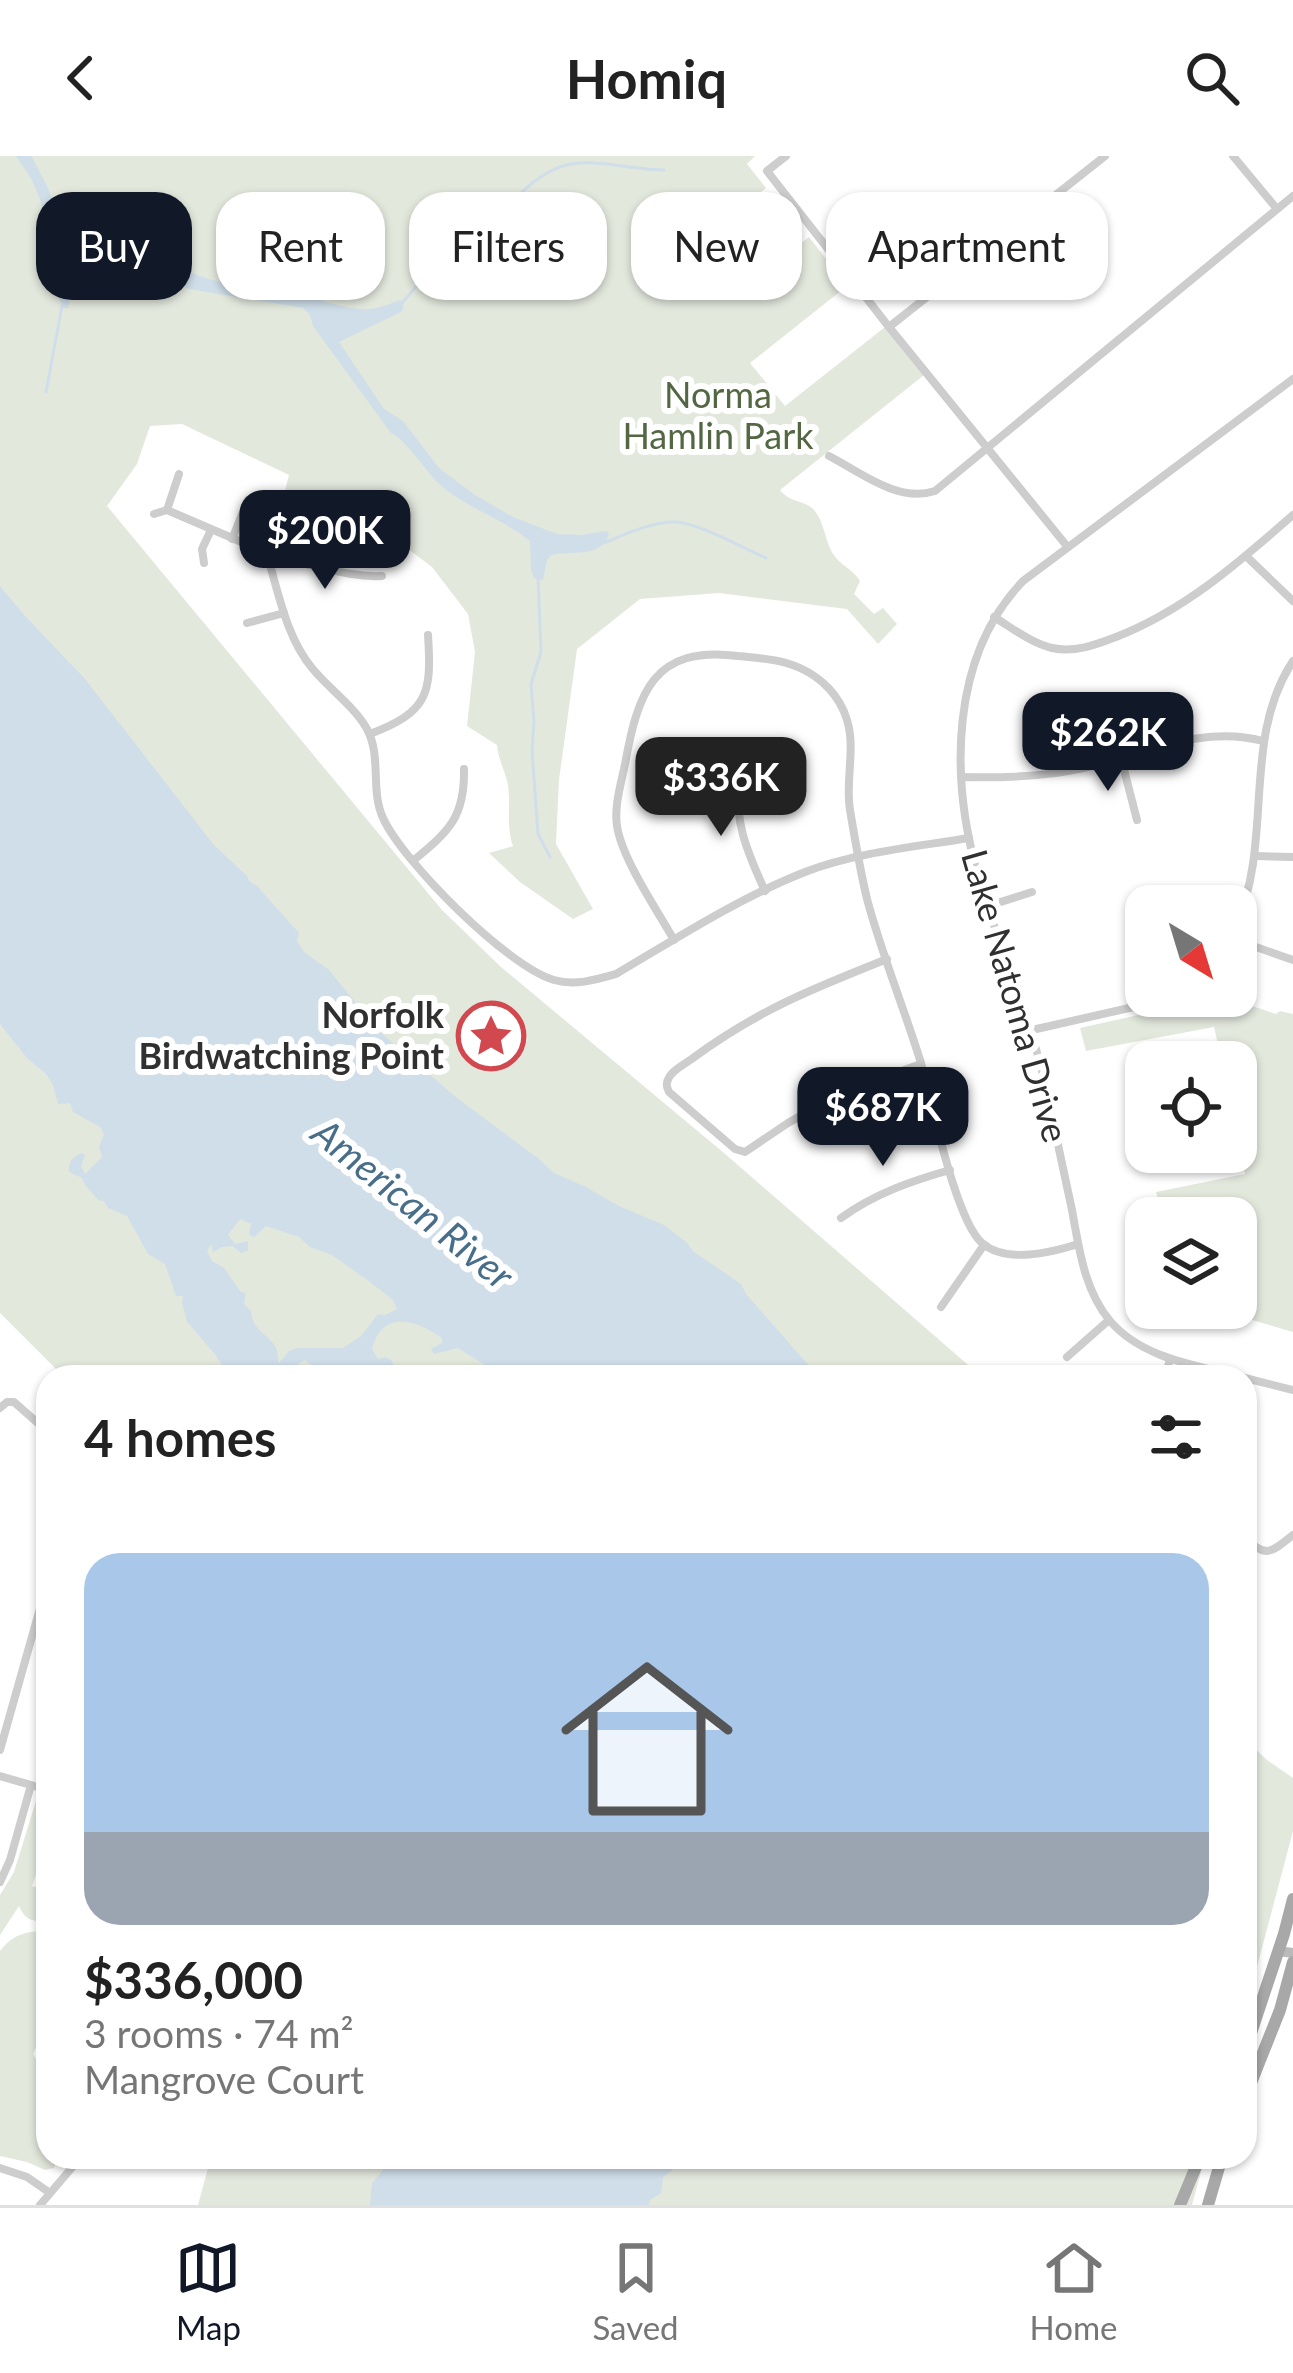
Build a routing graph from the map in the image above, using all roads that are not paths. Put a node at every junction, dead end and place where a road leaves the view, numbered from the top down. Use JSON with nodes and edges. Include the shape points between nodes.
{"nodes":[{"id":1,"x":786,"y":156,"type":"edge"},
{"id":2,"x":1105,"y":156,"type":"edge"},
{"id":3,"x":1233,"y":156,"type":"edge"},
{"id":4,"x":1293,"y":196,"type":"edge"},
{"id":5,"x":1276,"y":209,"type":"junction"},
{"id":6,"x":889,"y":327,"type":"junction"},
{"id":7,"x":1293,"y":380,"type":"edge"},
{"id":8,"x":987,"y":446,"type":"junction"},
{"id":9,"x":830,"y":455,"type":"dead end"},
{"id":10,"x":179,"y":474,"type":"dead end"},
{"id":11,"x":248,"y":500,"type":"dead end"},
{"id":12,"x":167,"y":510,"type":"junction"},
{"id":13,"x":154,"y":514,"type":"dead end"},
{"id":14,"x":1293,"y":515,"type":"edge"},
{"id":15,"x":211,"y":530,"type":"junction"},
{"id":16,"x":232,"y":539,"type":"junction"},
{"id":17,"x":1067,"y":545,"type":"junction"},
{"id":18,"x":1246,"y":556,"type":"junction"},
{"id":19,"x":268,"y":558,"type":"junction"},
{"id":20,"x":204,"y":562,"type":"dead end"},
{"id":21,"x":382,"y":576,"type":"dead end"},
{"id":22,"x":1293,"y":601,"type":"edge"},
{"id":23,"x":284,"y":613,"type":"junction"},
{"id":24,"x":994,"y":617,"type":"junction"},
{"id":25,"x":247,"y":623,"type":"dead end"},
{"id":26,"x":428,"y":634,"type":"dead end"},
{"id":27,"x":1293,"y":661,"type":"edge"},
{"id":28,"x":370,"y":734,"type":"junction"},
{"id":29,"x":1264,"y":741,"type":"junction"},
{"id":30,"x":1121,"y":758,"type":"junction"},
{"id":31,"x":464,"y":769,"type":"dead end"},
{"id":32,"x":737,"y":773,"type":"dead end"},
{"id":33,"x":962,"y":777,"type":"junction"},
{"id":34,"x":1137,"y":820,"type":"dead end"},
{"id":35,"x":969,"y":838,"type":"junction"},
{"id":36,"x":1256,"y":856,"type":"junction"},
{"id":37,"x":858,"y":857,"type":"junction"},
{"id":38,"x":1293,"y":857,"type":"edge"},
{"id":39,"x":414,"y":860,"type":"junction"},
{"id":40,"x":1249,"y":885,"type":"edge"},
{"id":41,"x":765,"y":891,"type":"junction"},
{"id":42,"x":1032,"y":892,"type":"dead end"},
{"id":43,"x":988,"y":906,"type":"junction"},
{"id":44,"x":674,"y":940,"type":"junction"},
{"id":45,"x":1257,"y":950,"type":"edge"},
{"id":46,"x":887,"y":959,"type":"junction"},
{"id":47,"x":1293,"y":960,"type":"edge"},
{"id":48,"x":1125,"y":1006,"type":"edge"},
{"id":49,"x":1032,"y":1030,"type":"junction"},
{"id":50,"x":921,"y":1064,"type":"junction"},
{"id":51,"x":950,"y":1170,"type":"junction"},
{"id":52,"x":841,"y":1218,"type":"dead end"},
{"id":53,"x":1078,"y":1244,"type":"junction"},
{"id":54,"x":984,"y":1245,"type":"junction"},
{"id":55,"x":941,"y":1307,"type":"dead end"},
{"id":56,"x":1109,"y":1320,"type":"junction"},
{"id":57,"x":1066,"y":1357,"type":"dead end"},
{"id":58,"x":1170,"y":1359,"type":"junction"},
{"id":59,"x":1168,"y":1365,"type":"edge"},
{"id":60,"x":1195,"y":1365,"type":"edge"},
{"id":61,"x":1257,"y":1380,"type":"edge"},
{"id":62,"x":1293,"y":1390,"type":"edge"},
{"id":63,"x":0,"y":1408,"type":"edge"},
{"id":64,"x":36,"y":1421,"type":"edge"},
{"id":65,"x":1293,"y":1535,"type":"edge"},
{"id":66,"x":1257,"y":1550,"type":"edge"},
{"id":67,"x":36,"y":1622,"type":"edge"},
{"id":68,"x":0,"y":1750,"type":"edge"},
{"id":69,"x":0,"y":1776,"type":"edge"},
{"id":70,"x":31,"y":1785,"type":"junction"},
{"id":71,"x":36,"y":1786,"type":"edge"},
{"id":72,"x":0,"y":1882,"type":"edge"},
{"id":73,"x":1293,"y":1899,"type":"edge"},
{"id":74,"x":1289,"y":1935,"type":"edge"},
{"id":75,"x":1288,"y":1955,"type":"edge"},
{"id":76,"x":1257,"y":2024,"type":"edge"},
{"id":77,"x":1257,"y":2068,"type":"edge"},
{"id":78,"x":0,"y":2168,"type":"edge"},
{"id":79,"x":71,"y":2169,"type":"edge"},
{"id":80,"x":1195,"y":2169,"type":"edge"},
{"id":81,"x":1218,"y":2169,"type":"edge"},
{"id":82,"x":50,"y":2192,"type":"junction"},
{"id":83,"x":40,"y":2205,"type":"edge"},
{"id":84,"x":1180,"y":2205,"type":"edge"},
{"id":85,"x":1208,"y":2205,"type":"edge"}],
"edges":[{"from":1,"to":6,"type":"street","via":[[767,171]]},
{"from":2,"to":6,"type":"street"},
{"from":3,"to":5,"type":"street"},
{"from":4,"to":5,"type":"street"},
{"from":5,"to":8,"type":"street"},
{"from":6,"to":8,"type":"street"},
{"from":7,"to":17,"type":"street","name":"Lake Natoma Drive"},
{"from":8,"to":9,"type":"street","via":[[922,495],[900,493]]},
{"from":8,"to":17,"type":"street"},
{"from":10,"to":12,"type":"street"},
{"from":11,"to":16,"type":"street"},
{"from":12,"to":13,"type":"street"},
{"from":12,"to":15,"type":"street"},
{"from":14,"to":18,"type":"street"},
{"from":15,"to":16,"type":"street"},
{"from":15,"to":20,"type":"street"},
{"from":16,"to":19,"type":"street"},
{"from":17,"to":24,"type":"street","name":"Lake Natoma Drive"},
{"from":18,"to":22,"type":"street"},
{"from":18,"to":24,"type":"street","via":[[1178,607],[1079,649],[1036,643]]},
{"from":19,"to":21,"type":"street"},
{"from":19,"to":23,"type":"street"},
{"from":23,"to":25,"type":"street"},
{"from":23,"to":28,"type":"street","via":[[308,664]]},
{"from":24,"to":33,"type":"street","name":"Lake Natoma Drive","via":[[966,692]]},
{"from":26,"to":28,"type":"street","via":[[423,697],[401,722]]},
{"from":27,"to":29,"type":"street"},
{"from":28,"to":39,"type":"street","via":[[381,814]]},
{"from":29,"to":30,"type":"street","via":[[1206,736]]},
{"from":29,"to":36,"type":"street"},
{"from":30,"to":33,"type":"street","via":[[1066,772]]},
{"from":30,"to":34,"type":"street"},
{"from":31,"to":39,"type":"street","via":[[453,824]]},
{"from":32,"to":41,"type":"street","via":[[736,812]]},
{"from":33,"to":35,"type":"street","name":"Lake Natoma Drive"},
{"from":35,"to":37,"type":"street"},
{"from":35,"to":43,"type":"street","name":"Lake Natoma Drive"},
{"from":36,"to":38,"type":"street"},
{"from":36,"to":40,"type":"street"},
{"from":37,"to":41,"type":"street"},
{"from":37,"to":44,"type":"street","via":[[848,802],[849,728],[824,682],[760,658],[710,653],[676,663],[636,708],[616,818],[624,850]]},
{"from":37,"to":46,"type":"street"},
{"from":39,"to":44,"type":"street","via":[[449,903],[530,971],[557,982],[616,974]]},
{"from":41,"to":44,"type":"street"},
{"from":42,"to":43,"type":"street"},
{"from":43,"to":49,"type":"street","name":"Lake Natoma Drive"},
{"from":45,"to":47,"type":"street"},
{"from":46,"to":50,"type":"street"},
{"from":46,"to":50,"type":"street","via":[[759,1014],[669,1076],[667,1087],[742,1152],[840,1094]]},
{"from":48,"to":49,"type":"street"},
{"from":49,"to":53,"type":"street","name":"Lake Natoma Drive"},
{"from":50,"to":51,"type":"street"},
{"from":51,"to":52,"type":"street"},
{"from":51,"to":54,"type":"street"},
{"from":53,"to":54,"type":"street","via":[[1010,1255]]},
{"from":53,"to":56,"type":"street","name":"Lake Natoma Drive"},
{"from":54,"to":55,"type":"street"},
{"from":56,"to":57,"type":"street"},
{"from":56,"to":58,"type":"street"},
{"from":58,"to":59,"type":"street"},
{"from":58,"to":60,"type":"street"},
{"from":61,"to":62,"type":"street"},
{"from":63,"to":64,"type":"street","via":[[14,1402]]},
{"from":65,"to":66,"type":"street"},
{"from":67,"to":68,"type":"street"},
{"from":69,"to":70,"type":"street"},
{"from":70,"to":71,"type":"street"},
{"from":70,"to":72,"type":"street"},
{"from":73,"to":74,"type":"main road"},
{"from":74,"to":75,"type":"main road"},
{"from":75,"to":76,"type":"main road"},
{"from":75,"to":77,"type":"main road"},
{"from":78,"to":82,"type":"street"},
{"from":79,"to":82,"type":"street"},
{"from":80,"to":84,"type":"main road"},
{"from":81,"to":85,"type":"main road"},
{"from":82,"to":83,"type":"street"}]}
